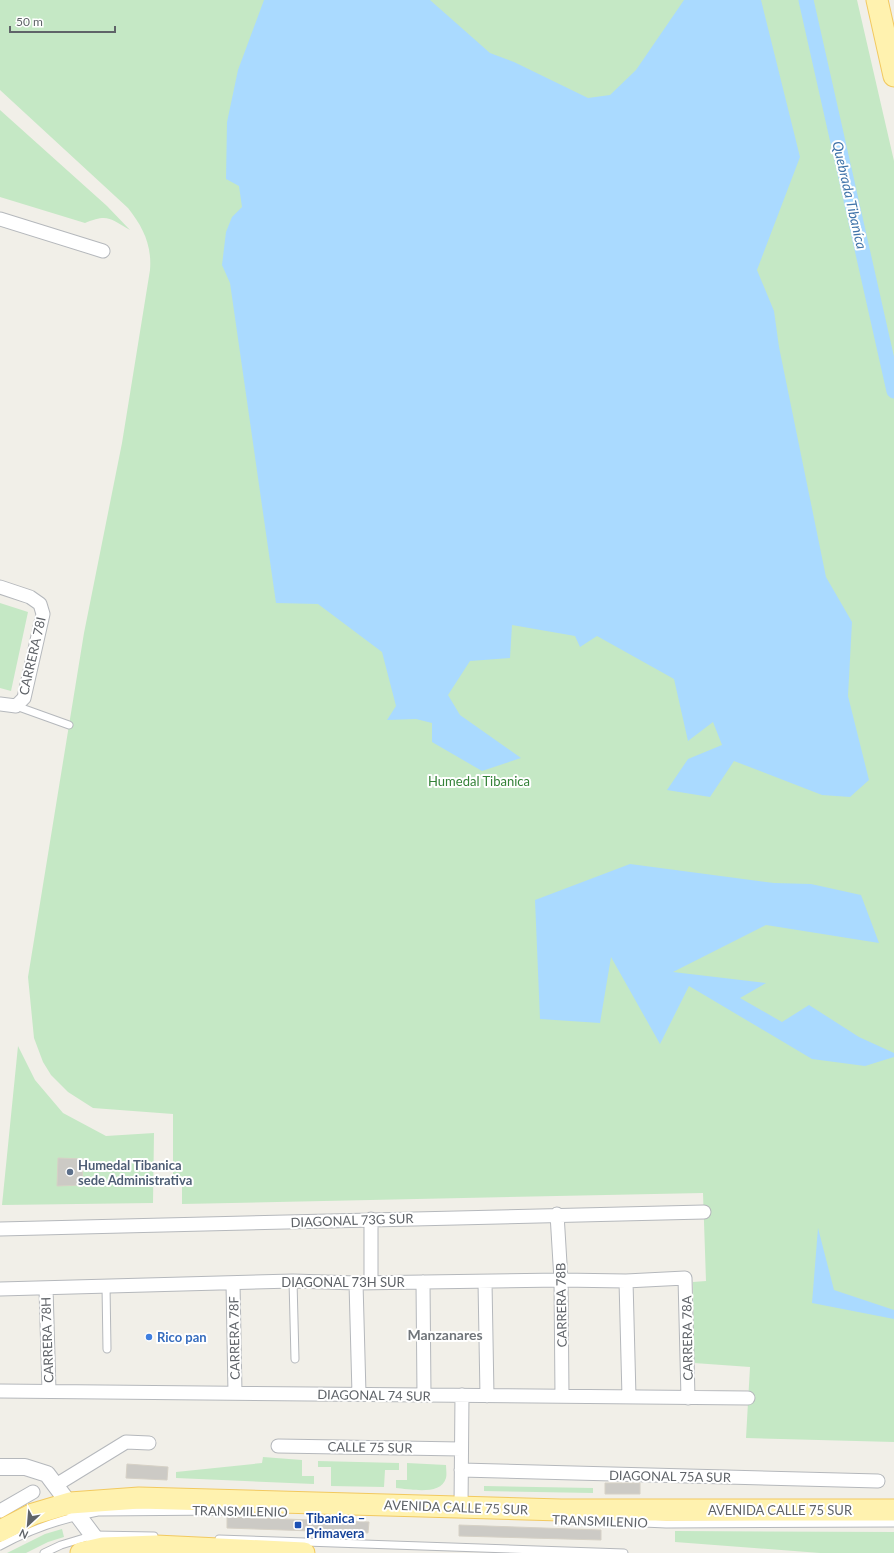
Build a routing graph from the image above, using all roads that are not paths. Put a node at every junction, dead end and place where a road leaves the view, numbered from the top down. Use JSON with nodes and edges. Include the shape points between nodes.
{"nodes":[{"id":1,"x":877,"y":0,"type":"edge"},
{"id":2,"x":894,"y":76,"type":"edge"},
{"id":3,"x":0,"y":219,"type":"edge"},
{"id":4,"x":103,"y":251,"type":"dead end"},
{"id":5,"x":0,"y":587,"type":"edge"},
{"id":6,"x":0,"y":704,"type":"edge"},
{"id":7,"x":16,"y":706,"type":"junction"},
{"id":8,"x":69,"y":725,"type":"dead end"},
{"id":9,"x":704,"y":1212,"type":"dead end"},
{"id":10,"x":557,"y":1214,"type":"junction"},
{"id":11,"x":371,"y":1219,"type":"junction"},
{"id":12,"x":0,"y":1229,"type":"edge"},
{"id":13,"x":685,"y":1278,"type":"joint"},
{"id":14,"x":561,"y":1280,"type":"junction"},
{"id":15,"x":626,"y":1280,"type":"junction"},
{"id":16,"x":293,"y":1281,"type":"junction"},
{"id":17,"x":371,"y":1282,"type":"junction"},
{"id":18,"x":423,"y":1282,"type":"junction"},
{"id":19,"x":485,"y":1282,"type":"junction"},
{"id":20,"x":233,"y":1283,"type":"junction"},
{"id":21,"x":356,"y":1283,"type":"junction"},
{"id":22,"x":106,"y":1286,"type":"junction"},
{"id":23,"x":46,"y":1288,"type":"junction"},
{"id":24,"x":0,"y":1289,"type":"edge"},
{"id":25,"x":107,"y":1349,"type":"dead end"},
{"id":26,"x":295,"y":1359,"type":"dead end"},
{"id":27,"x":0,"y":1391,"type":"edge"},
{"id":28,"x":49,"y":1391,"type":"junction"},
{"id":29,"x":235,"y":1393,"type":"junction"},
{"id":30,"x":359,"y":1394,"type":"junction"},
{"id":31,"x":424,"y":1395,"type":"junction"},
{"id":32,"x":462,"y":1396,"type":"junction"},
{"id":33,"x":487,"y":1396,"type":"junction"},
{"id":34,"x":562,"y":1396,"type":"junction"},
{"id":35,"x":629,"y":1397,"type":"junction"},
{"id":36,"x":688,"y":1398,"type":"junction"},
{"id":37,"x":748,"y":1398,"type":"dead end"},
{"id":38,"x":149,"y":1443,"type":"dead end"},
{"id":39,"x":278,"y":1446,"type":"dead end"},
{"id":40,"x":461,"y":1449,"type":"junction"},
{"id":41,"x":0,"y":1467,"type":"edge"},
{"id":42,"x":461,"y":1470,"type":"junction"},
{"id":43,"x":878,"y":1481,"type":"dead end"},
{"id":44,"x":56,"y":1485,"type":"junction"},
{"id":45,"x":33,"y":1492,"type":"dead end"},
{"id":46,"x":461,"y":1507,"type":"junction"},
{"id":47,"x":74,"y":1509,"type":"junction"},
{"id":48,"x":894,"y":1510,"type":"edge"},
{"id":49,"x":0,"y":1511,"type":"edge"},
{"id":50,"x":236,"y":1511,"type":"dead end"},
{"id":51,"x":566,"y":1520,"type":"dead end"},
{"id":52,"x":894,"y":1523,"type":"edge"},
{"id":53,"x":0,"y":1530,"type":"edge"},
{"id":54,"x":163,"y":1537,"type":"dead end"},
{"id":55,"x":211,"y":1538,"type":"dead end"},
{"id":56,"x":0,"y":1546,"type":"edge"},
{"id":57,"x":101,"y":1546,"type":"edge"},
{"id":58,"x":44,"y":1553,"type":"edge"},
{"id":59,"x":81,"y":1553,"type":"edge"},
{"id":60,"x":304,"y":1553,"type":"edge"},
{"id":61,"x":624,"y":1553,"type":"edge"}],
"edges":[{"from":1,"to":2,"type":"main road"},
{"from":3,"to":4,"type":"street"},
{"from":5,"to":7,"type":"street","name":"CARRERA 78I","via":[[30,597],[40,604],[43,614],[24,698]]},
{"from":6,"to":7,"type":"street"},
{"from":7,"to":8,"type":"lane"},
{"from":9,"to":10,"type":"street","name":"DIAGONAL 73G SUR"},
{"from":10,"to":11,"type":"street","name":"DIAGONAL 73G SUR"},
{"from":10,"to":14,"type":"street","name":"CARRERA 78B"},
{"from":11,"to":12,"type":"street","name":"DIAGONAL 73G SUR"},
{"from":11,"to":17,"type":"street"},
{"from":13,"to":15,"type":"street","name":"DIAGONAL 73H SUR"},
{"from":13,"to":36,"type":"street","name":"CARRERA 78A"},
{"from":14,"to":15,"type":"street","name":"DIAGONAL 73H SUR"},
{"from":14,"to":19,"type":"street","name":"DIAGONAL 73H SUR"},
{"from":14,"to":34,"type":"street","name":"CARRERA 78B"},
{"from":15,"to":35,"type":"street"},
{"from":16,"to":20,"type":"street","name":"DIAGONAL 73H SUR"},
{"from":16,"to":21,"type":"street","name":"DIAGONAL 73H SUR"},
{"from":16,"to":26,"type":"lane"},
{"from":17,"to":18,"type":"street","name":"DIAGONAL 73H SUR"},
{"from":17,"to":21,"type":"street","name":"DIAGONAL 73H SUR"},
{"from":18,"to":19,"type":"street","name":"DIAGONAL 73H SUR"},
{"from":18,"to":31,"type":"street"},
{"from":19,"to":33,"type":"street"},
{"from":20,"to":22,"type":"street","name":"DIAGONAL 73H SUR"},
{"from":20,"to":29,"type":"street","name":"CARRERA 78F"},
{"from":21,"to":30,"type":"street"},
{"from":22,"to":23,"type":"street","name":"DIAGONAL 73H SUR"},
{"from":22,"to":25,"type":"lane"},
{"from":23,"to":24,"type":"street","name":"DIAGONAL 73H SUR"},
{"from":23,"to":28,"type":"street","name":"CARRERA 78H"},
{"from":27,"to":28,"type":"street","name":"DIAGONAL 74 SUR"},
{"from":28,"to":29,"type":"street","name":"DIAGONAL 74 SUR"},
{"from":29,"to":30,"type":"street","name":"DIAGONAL 74 SUR"},
{"from":30,"to":31,"type":"street","name":"DIAGONAL 74 SUR"},
{"from":31,"to":32,"type":"street","name":"DIAGONAL 74 SUR"},
{"from":32,"to":33,"type":"street","name":"DIAGONAL 74 SUR"},
{"from":32,"to":40,"type":"street"},
{"from":33,"to":34,"type":"street","name":"DIAGONAL 74 SUR"},
{"from":34,"to":35,"type":"street","name":"DIAGONAL 74 SUR"},
{"from":35,"to":36,"type":"street","name":"DIAGONAL 74 SUR"},
{"from":36,"to":37,"type":"street","name":"DIAGONAL 74 SUR"},
{"from":38,"to":44,"type":"street","via":[[126,1442]]},
{"from":39,"to":40,"type":"street","name":"CALLE 75 SUR"},
{"from":40,"to":42,"type":"street"},
{"from":41,"to":44,"type":"street","via":[[25,1467],[39,1471],[47,1474]]},
{"from":42,"to":43,"type":"street","name":"DIAGONAL 75A SUR"},
{"from":42,"to":46,"type":"street"},
{"from":44,"to":47,"type":"street"},
{"from":45,"to":49,"type":"street"},
{"from":46,"to":47,"type":"main road","name":"AVENIDA CALLE 75 SUR","via":[[139,1498]]},
{"from":46,"to":48,"type":"main road","name":"AVENIDA CALLE 75 SUR","via":[[561,1510]]},
{"from":47,"to":50,"type":"lane","name":"TRANSMILENIO","via":[[98,1512]]},
{"from":47,"to":53,"type":"main road","name":"AVENIDA CALLE 75 SUR","via":[[33,1514]]},
{"from":47,"to":56,"type":"lane","name":"TRANSMILENIO"},
{"from":47,"to":57,"type":"street"},
{"from":51,"to":52,"type":"lane","name":"TRANSMILENIO","via":[[666,1524]]},
{"from":54,"to":57,"type":"lane"},
{"from":55,"to":61,"type":"lane"},
{"from":57,"to":58,"type":"lane","via":[[61,1545]]},
{"from":57,"to":59,"type":"main road"},
{"from":57,"to":60,"type":"main road","via":[[193,1547]]}]}
